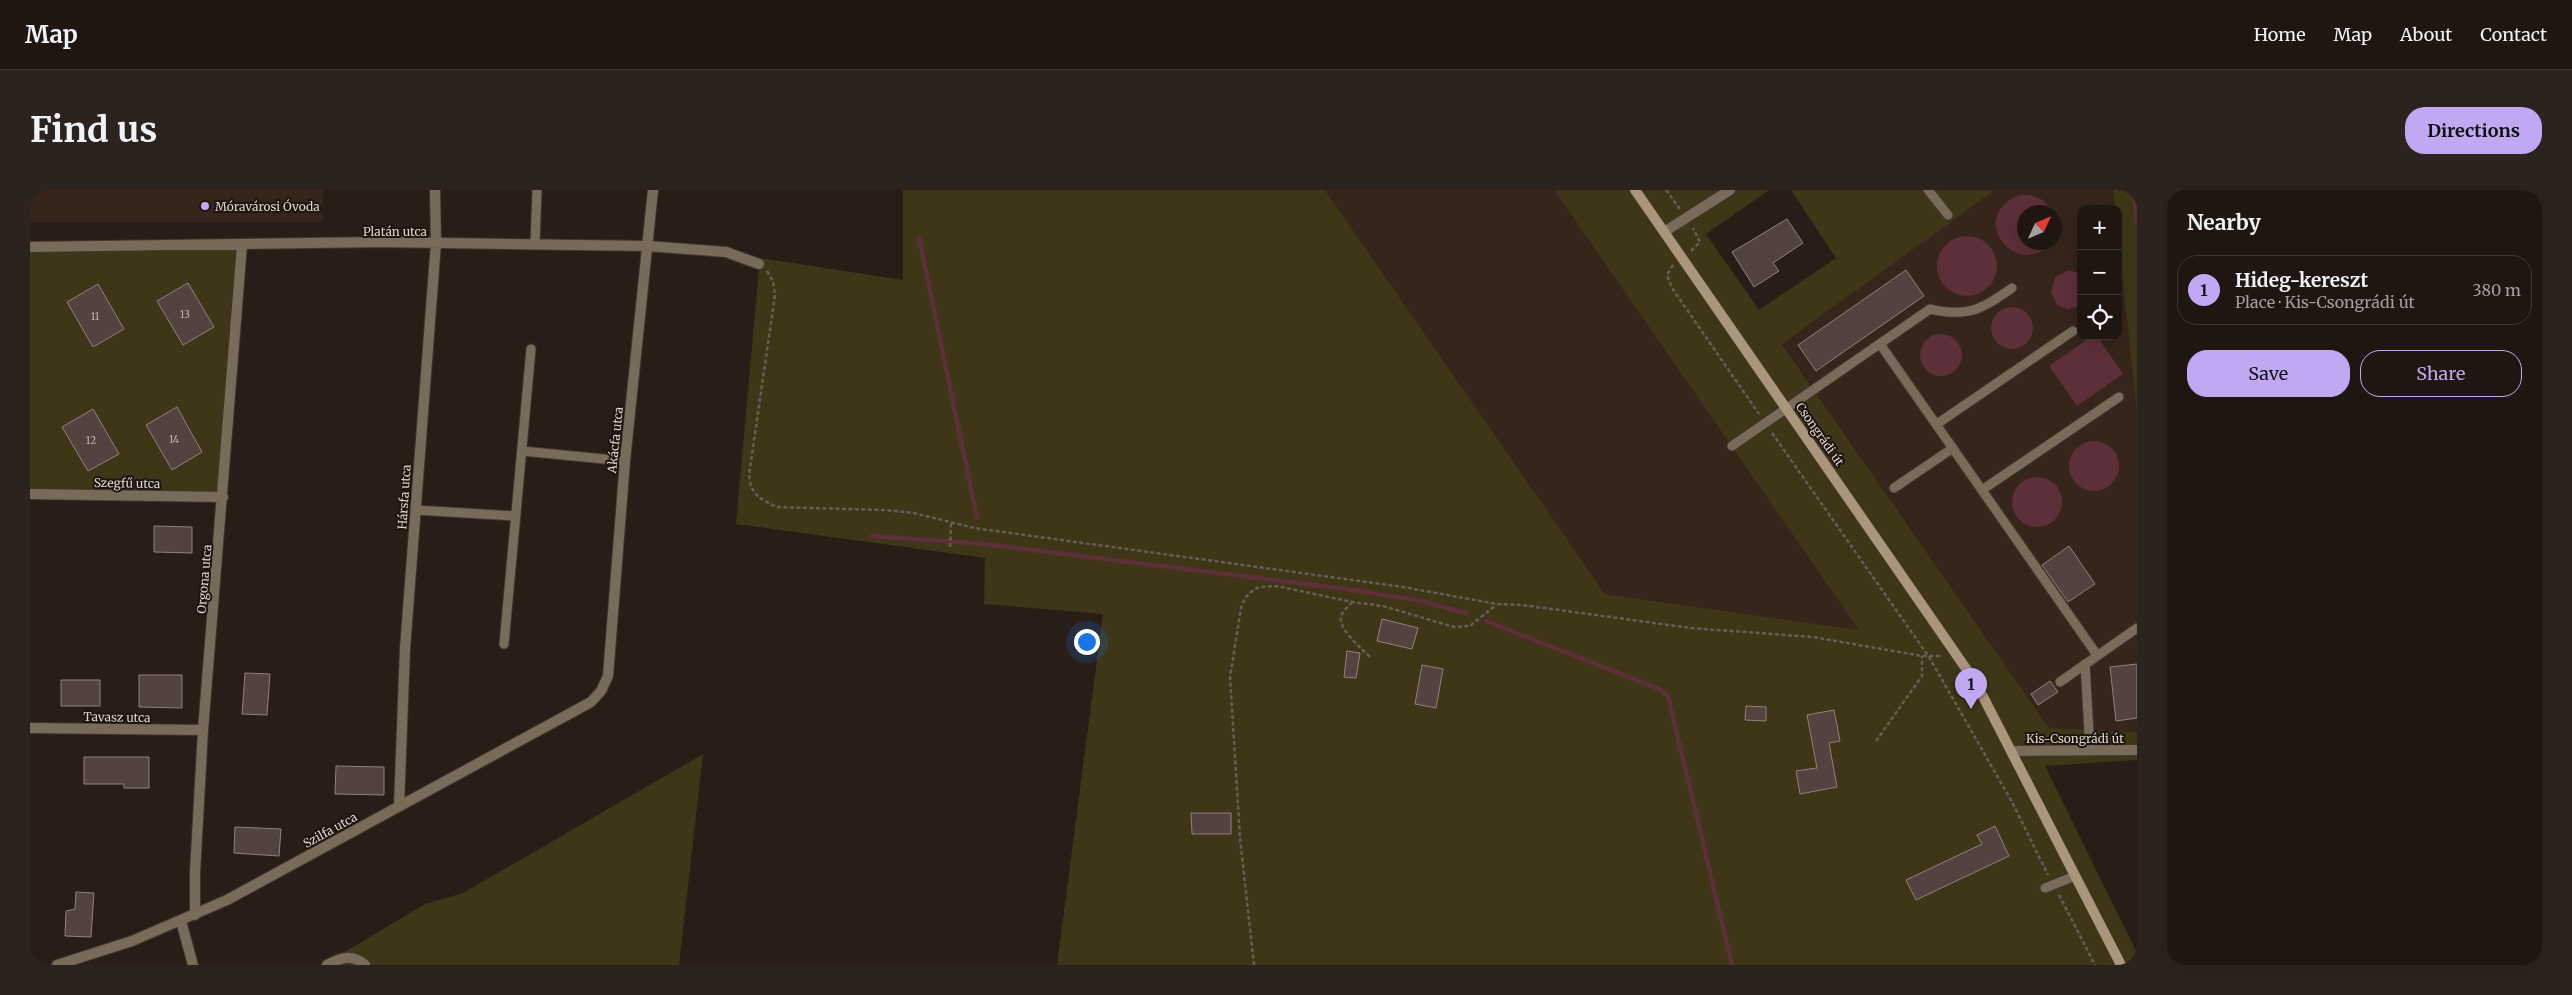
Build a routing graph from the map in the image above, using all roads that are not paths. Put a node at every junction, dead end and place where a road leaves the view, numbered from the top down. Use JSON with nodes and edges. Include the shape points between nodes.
{"nodes":[{"id":1,"x":435,"y":190,"type":"edge"},
{"id":2,"x":536,"y":190,"type":"edge"},
{"id":3,"x":653,"y":190,"type":"edge"},
{"id":4,"x":1635,"y":190,"type":"edge"},
{"id":5,"x":1730,"y":190,"type":"edge"},
{"id":6,"x":1928,"y":190,"type":"edge"},
{"id":7,"x":1948,"y":215,"type":"dead end"},
{"id":8,"x":1664,"y":232,"type":"junction"},
{"id":9,"x":436,"y":243,"type":"junction"},
{"id":10,"x":535,"y":244,"type":"junction"},
{"id":11,"x":242,"y":245,"type":"junction"},
{"id":12,"x":647,"y":246,"type":"junction"},
{"id":13,"x":30,"y":247,"type":"edge"},
{"id":14,"x":758,"y":264,"type":"road end"},
{"id":15,"x":2012,"y":288,"type":"dead end"},
{"id":16,"x":2073,"y":331,"type":"dead end"},
{"id":17,"x":1880,"y":344,"type":"junction"},
{"id":18,"x":531,"y":349,"type":"dead end"},
{"id":19,"x":2119,"y":397,"type":"dead end"},
{"id":20,"x":1787,"y":408,"type":"junction"},
{"id":21,"x":1937,"y":424,"type":"junction"},
{"id":22,"x":1732,"y":446,"type":"dead end"},
{"id":23,"x":1953,"y":448,"type":"junction"},
{"id":24,"x":522,"y":451,"type":"junction"},
{"id":25,"x":625,"y":460,"type":"junction"},
{"id":26,"x":1894,"y":488,"type":"dead end"},
{"id":27,"x":1982,"y":490,"type":"junction"},
{"id":28,"x":30,"y":494,"type":"edge"},
{"id":29,"x":223,"y":497,"type":"junction"},
{"id":30,"x":415,"y":510,"type":"junction"},
{"id":31,"x":516,"y":516,"type":"junction"},
{"id":32,"x":2137,"y":628,"type":"edge"},
{"id":33,"x":504,"y":644,"type":"dead end"},
{"id":34,"x":2098,"y":656,"type":"junction"},
{"id":35,"x":2085,"y":664,"type":"junction"},
{"id":36,"x":2060,"y":682,"type":"dead end"},
{"id":37,"x":601,"y":691,"type":"joint"},
{"id":38,"x":30,"y":728,"type":"edge"},
{"id":39,"x":203,"y":730,"type":"junction"},
{"id":40,"x":2090,"y":750,"type":"junction"},
{"id":41,"x":2137,"y":750,"type":"edge"},
{"id":42,"x":2013,"y":751,"type":"junction"},
{"id":43,"x":399,"y":806,"type":"junction"},
{"id":44,"x":2075,"y":876,"type":"junction"},
{"id":45,"x":2049,"y":886,"type":"road end"},
{"id":46,"x":195,"y":915,"type":"junction"},
{"id":47,"x":181,"y":921,"type":"junction"},
{"id":48,"x":57,"y":965,"type":"edge"},
{"id":49,"x":192,"y":965,"type":"edge"},
{"id":50,"x":327,"y":965,"type":"edge"},
{"id":51,"x":365,"y":965,"type":"edge"},
{"id":52,"x":2121,"y":965,"type":"edge"}],
"edges":[{"from":1,"to":9,"type":"street","name":"Hársfa utca"},
{"from":2,"to":10,"type":"lane"},
{"from":3,"to":12,"type":"street","name":"Akácfa utca"},
{"from":4,"to":8,"type":"main road","name":"Csongrádi út"},
{"from":5,"to":8,"type":"street"},
{"from":6,"to":7,"type":"lane"},
{"from":8,"to":20,"type":"main road","name":"Csongrádi út"},
{"from":9,"to":10,"type":"street","name":"Platán utca"},
{"from":9,"to":11,"type":"street","name":"Platán utca"},
{"from":9,"to":30,"type":"street","name":"Hársfa utca"},
{"from":10,"to":12,"type":"street","name":"Platán utca"},
{"from":11,"to":13,"type":"street","name":"Platán utca"},
{"from":11,"to":29,"type":"street","name":"Orgona utca"},
{"from":12,"to":14,"type":"street","name":"Platán utca","via":[[726,252]]},
{"from":12,"to":25,"type":"street","name":"Akácfa utca"},
{"from":15,"to":17,"type":"lane","via":[[1978,310],[1955,313],[1930,309]]},
{"from":16,"to":21,"type":"lane"},
{"from":17,"to":20,"type":"lane"},
{"from":17,"to":21,"type":"lane"},
{"from":18,"to":24,"type":"lane"},
{"from":19,"to":27,"type":"lane"},
{"from":20,"to":22,"type":"lane"},
{"from":20,"to":42,"type":"main road","name":"Csongrádi út","via":[[1955,650]]},
{"from":21,"to":23,"type":"lane"},
{"from":23,"to":26,"type":"lane"},
{"from":23,"to":27,"type":"lane"},
{"from":24,"to":25,"type":"lane"},
{"from":24,"to":31,"type":"lane"},
{"from":25,"to":37,"type":"street","name":"Akácfa utca","via":[[608,676]]},
{"from":27,"to":34,"type":"lane"},
{"from":28,"to":29,"type":"street","name":"Szegfű utca"},
{"from":29,"to":39,"type":"street","name":"Orgona utca"},
{"from":30,"to":31,"type":"lane"},
{"from":30,"to":43,"type":"street","name":"Hársfa utca"},
{"from":31,"to":33,"type":"lane"},
{"from":32,"to":34,"type":"lane"},
{"from":34,"to":35,"type":"lane"},
{"from":35,"to":36,"type":"lane"},
{"from":35,"to":40,"type":"lane"},
{"from":37,"to":43,"type":"street","name":"Szilfa utca","via":[[590,702]]},
{"from":38,"to":39,"type":"street","name":"Tavasz utca"},
{"from":39,"to":46,"type":"street","name":"Orgona utca"},
{"from":40,"to":41,"type":"street","name":"Kis-Csongrádi út"},
{"from":40,"to":42,"type":"street","name":"Kis-Csongrádi út"},
{"from":42,"to":44,"type":"main road","name":"Csongrádi út"},
{"from":43,"to":46,"type":"street","name":"Szilfa utca"},
{"from":44,"to":45,"type":"lane"},
{"from":44,"to":52,"type":"main road","name":"Csongrádi út"},
{"from":46,"to":47,"type":"street","name":"Szilfa utca"},
{"from":47,"to":48,"type":"street","name":"Szilfa utca"},
{"from":47,"to":49,"type":"street"},
{"from":50,"to":51,"type":"street","via":[[342,957],[351,957]]}]}
